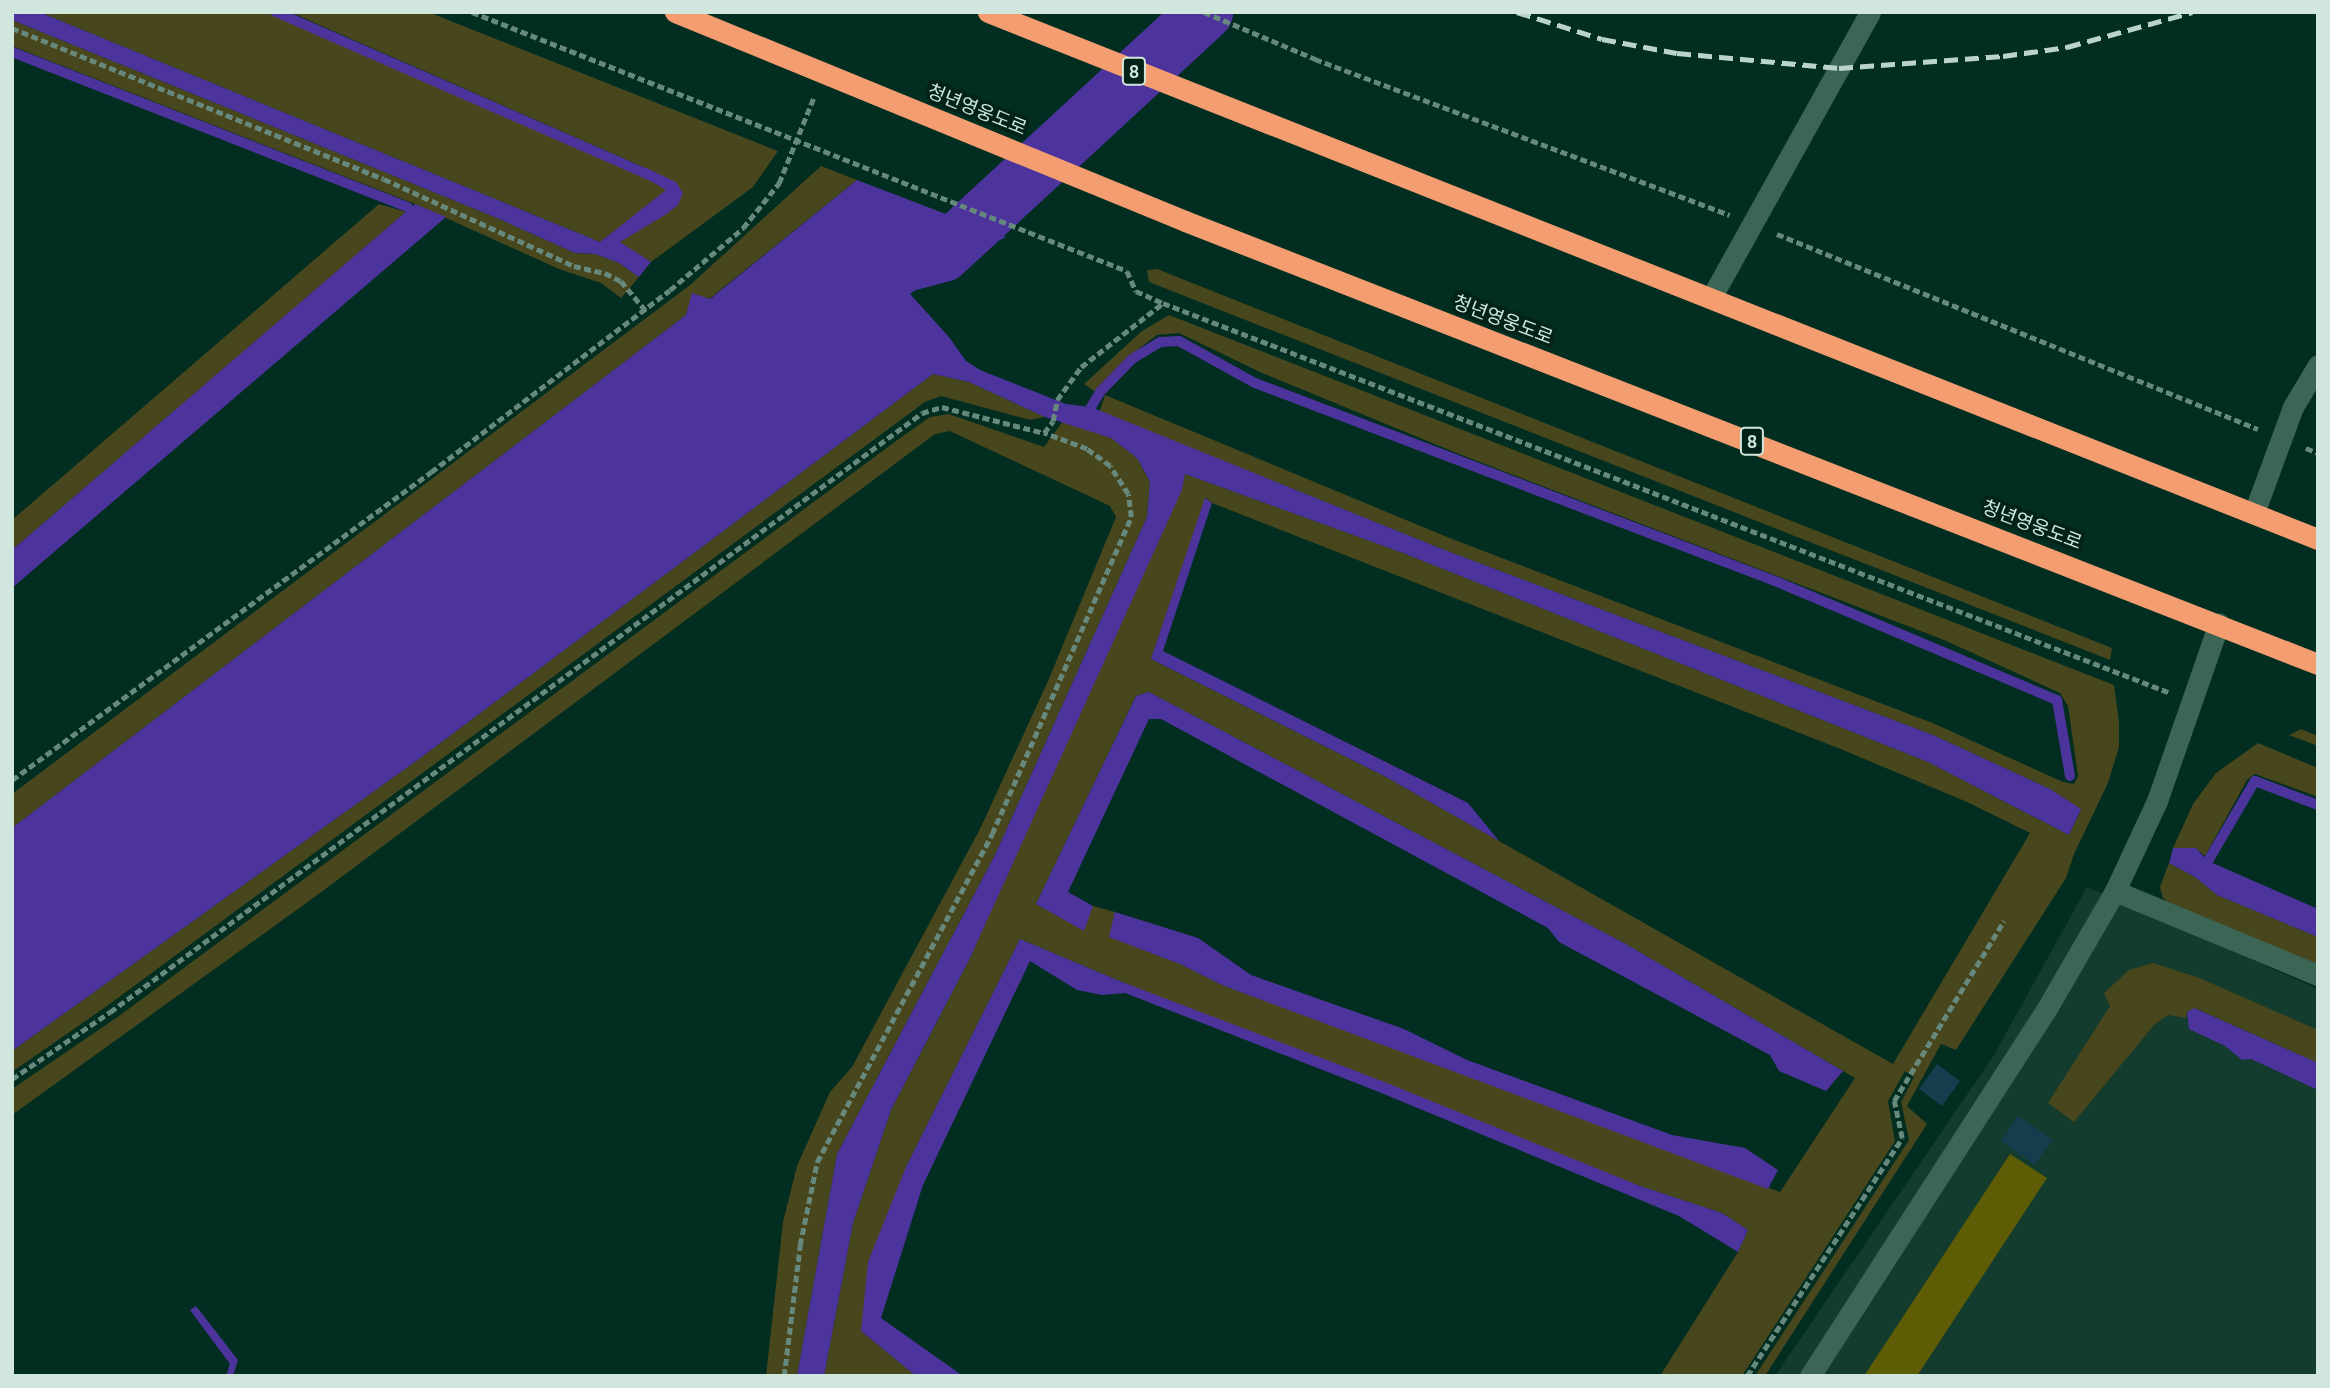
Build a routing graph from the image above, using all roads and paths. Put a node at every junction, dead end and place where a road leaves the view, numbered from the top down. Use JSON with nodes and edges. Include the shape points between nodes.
{"nodes":[{"id":1,"x":472,"y":12,"type":"edge"},
{"id":2,"x":675,"y":12,"type":"edge"},
{"id":3,"x":988,"y":12,"type":"edge"},
{"id":4,"x":1204,"y":12,"type":"edge"},
{"id":5,"x":1870,"y":12,"type":"edge"},
{"id":6,"x":12,"y":28,"type":"edge"},
{"id":7,"x":824,"y":72,"type":"junction"},
{"id":8,"x":797,"y":141,"type":"junction"},
{"id":9,"x":1750,"y":223,"type":"junction"},
{"id":10,"x":1711,"y":298,"type":"junction"},
{"id":11,"x":1163,"y":303,"type":"junction"},
{"id":12,"x":645,"y":310,"type":"junction"},
{"id":13,"x":2318,"y":365,"type":"edge"},
{"id":14,"x":1044,"y":433,"type":"junction"},
{"id":15,"x":2281,"y":439,"type":"junction"},
{"id":16,"x":2318,"y":453,"type":"edge"},
{"id":17,"x":2254,"y":513,"type":"junction"},
{"id":18,"x":2318,"y":539,"type":"edge"},
{"id":19,"x":2219,"y":623,"type":"junction"},
{"id":20,"x":2318,"y":664,"type":"edge"},
{"id":21,"x":2192,"y":701,"type":"junction"},
{"id":22,"x":12,"y":780,"type":"edge"},
{"id":23,"x":2115,"y":891,"type":"junction"},
{"id":24,"x":2004,"y":921,"type":"dead end"},
{"id":25,"x":2318,"y":975,"type":"edge"},
{"id":26,"x":12,"y":1079,"type":"edge"},
{"id":27,"x":785,"y":1376,"type":"edge"},
{"id":28,"x":1747,"y":1376,"type":"edge"},
{"id":29,"x":1810,"y":1376,"type":"edge"}],
"edges":[{"from":1,"to":8,"type":"path"},
{"from":2,"to":7,"type":"highway","name":"청년영웅도로","number":"8"},
{"from":3,"to":10,"type":"highway","number":"8"},
{"from":4,"to":9,"type":"path","via":[[1315,59]]},
{"from":5,"to":9,"type":"street"},
{"from":6,"to":12,"type":"path","via":[[384,179],[574,266],[605,273],[621,281]]},
{"from":7,"to":8,"type":"path"},
{"from":7,"to":19,"type":"highway","name":"청년영웅도로","number":"8","via":[[1185,220]]},
{"from":8,"to":11,"type":"path","via":[[1127,271],[1136,291]]},
{"from":8,"to":12,"type":"path","via":[[779,183],[743,228]]},
{"from":9,"to":10,"type":"street"},
{"from":9,"to":15,"type":"path"},
{"from":10,"to":17,"type":"highway","number":"8"},
{"from":11,"to":14,"type":"path","via":[[1082,368],[1056,400],[1053,421]]},
{"from":11,"to":21,"type":"path"},
{"from":12,"to":22,"type":"path"},
{"from":13,"to":15,"type":"street","via":[[2293,407]]},
{"from":14,"to":26,"type":"path","via":[[942,407],[922,413],[110,1012]]},
{"from":14,"to":27,"type":"path","via":[[1087,449],[1110,466],[1128,494],[1132,517],[992,834],[817,1162],[800,1245]]},
{"from":15,"to":16,"type":"path"},
{"from":15,"to":17,"type":"street"},
{"from":17,"to":18,"type":"highway","number":"8"},
{"from":19,"to":20,"type":"highway","name":"청년영웅도로","number":"8"},
{"from":19,"to":21,"type":"street"},
{"from":21,"to":23,"type":"street","via":[[2157,801]]},
{"from":23,"to":25,"type":"street"},
{"from":23,"to":29,"type":"street","via":[[2046,1010]]},
{"from":24,"to":28,"type":"path","via":[[1894,1101],[1902,1138]]}]}
